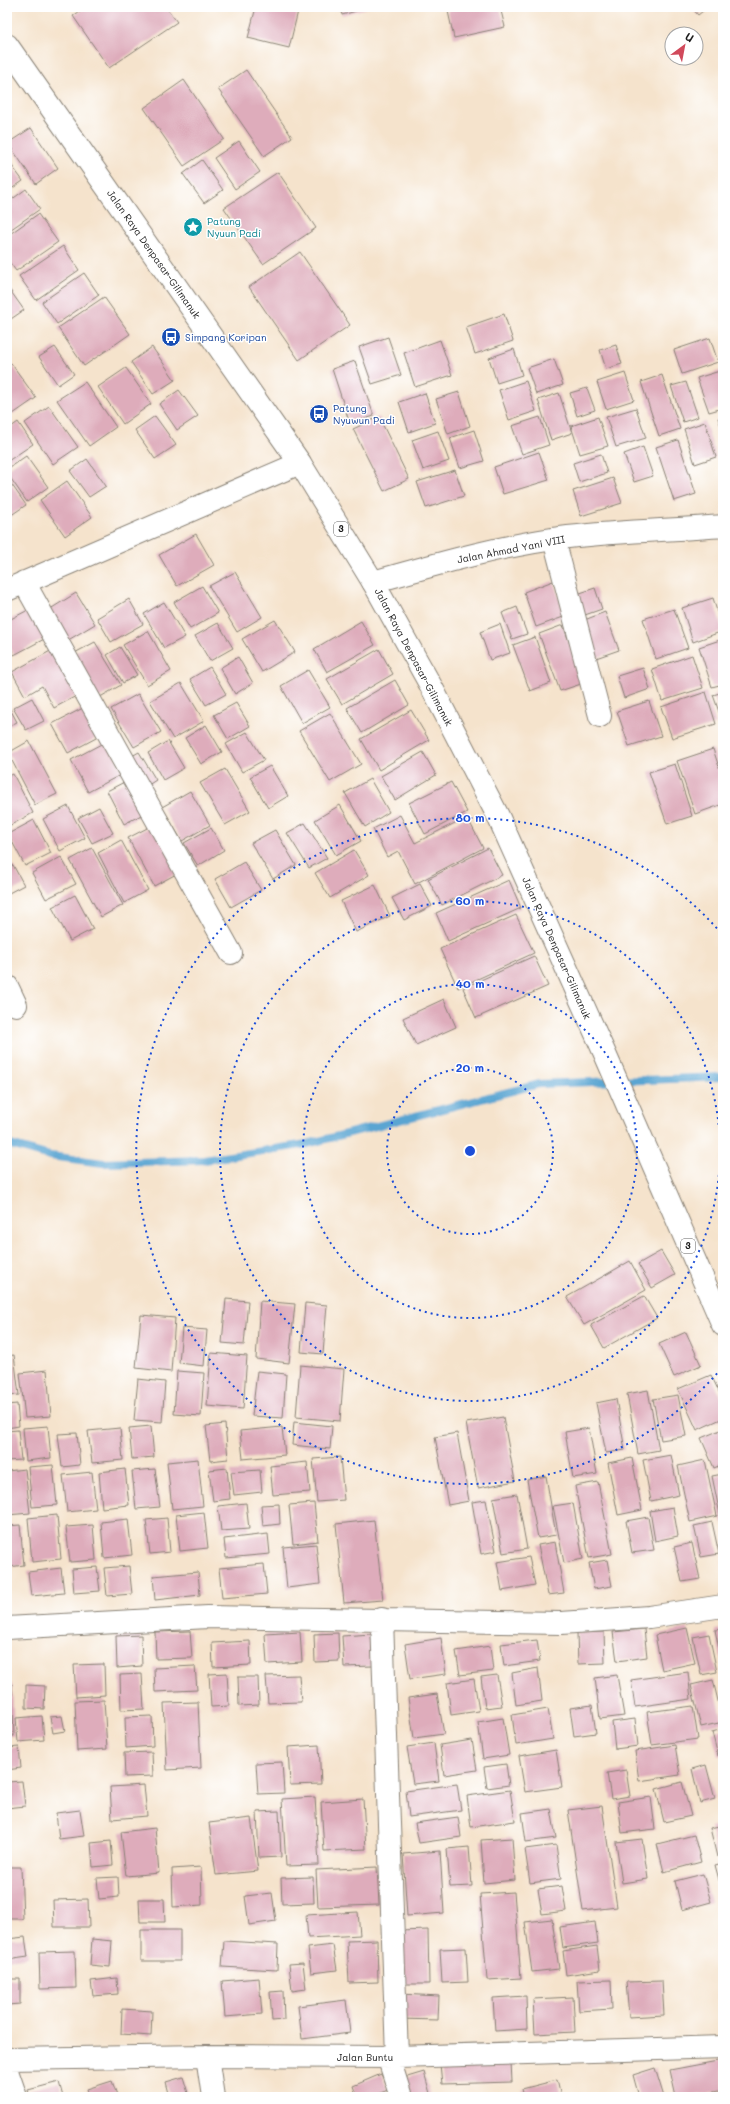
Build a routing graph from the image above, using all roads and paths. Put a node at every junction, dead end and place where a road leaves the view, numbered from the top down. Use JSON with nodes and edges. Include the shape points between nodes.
{"nodes":[{"id":1,"x":7,"y":45,"type":"edge"},
{"id":2,"x":300,"y":463,"type":"junction"},
{"id":3,"x":723,"y":526,"type":"edge"},
{"id":4,"x":554,"y":539,"type":"junction"},
{"id":5,"x":373,"y":582,"type":"junction"},
{"id":6,"x":11,"y":588,"type":"edge"},
{"id":7,"x":600,"y":716,"type":"dead end"},
{"id":8,"x":231,"y":953,"type":"dead end"},
{"id":9,"x":7,"y":986,"type":"edge"},
{"id":10,"x":16,"y":1005,"type":"dead end"},
{"id":11,"x":723,"y":1325,"type":"edge"},
{"id":12,"x":723,"y":1606,"type":"edge"},
{"id":13,"x":382,"y":1619,"type":"junction"},
{"id":14,"x":7,"y":1628,"type":"edge"},
{"id":15,"x":723,"y":2047,"type":"edge"},
{"id":16,"x":207,"y":2056,"type":"junction"},
{"id":17,"x":393,"y":2057,"type":"junction"},
{"id":18,"x":7,"y":2059,"type":"edge"},
{"id":19,"x":7,"y":2071,"type":"edge"},
{"id":20,"x":16,"y":2097,"type":"edge"},
{"id":21,"x":213,"y":2097,"type":"edge"},
{"id":22,"x":401,"y":2097,"type":"edge"}],
"edges":[{"from":1,"to":2,"type":"main road","name":"Jalan Raya Denpasar-Gilimanuk","number":"3"},
{"from":2,"to":5,"type":"main road","name":"Jalan Raya Denpasar-Gilimanuk","number":"3"},
{"from":2,"to":6,"type":"main road"},
{"from":3,"to":4,"type":"main road","name":"Jalan Ahmad Yani VIII"},
{"from":4,"to":5,"type":"main road","name":"Jalan Ahmad Yani VIII","via":[[512,546]]},
{"from":4,"to":7,"type":"main road"},
{"from":5,"to":11,"type":"main road","name":"Jalan Raya Denpasar-Gilimanuk","number":"3","via":[[431,686],[498,816]]},
{"from":6,"to":8,"type":"main road"},
{"from":9,"to":10,"type":"main road"},
{"from":12,"to":13,"type":"main road","via":[[649,1617],[561,1623]]},
{"from":13,"to":14,"type":"main road","via":[[208,1617]]},
{"from":13,"to":17,"type":"main road"},
{"from":15,"to":17,"type":"main road","name":"Jalan Buntu"},
{"from":16,"to":17,"type":"main road","name":"Jalan Buntu"},
{"from":16,"to":18,"type":"main road","name":"Jalan Buntu"},
{"from":16,"to":21,"type":"main road"},
{"from":17,"to":22,"type":"main road"},
{"from":19,"to":20,"type":"main road"}]}
